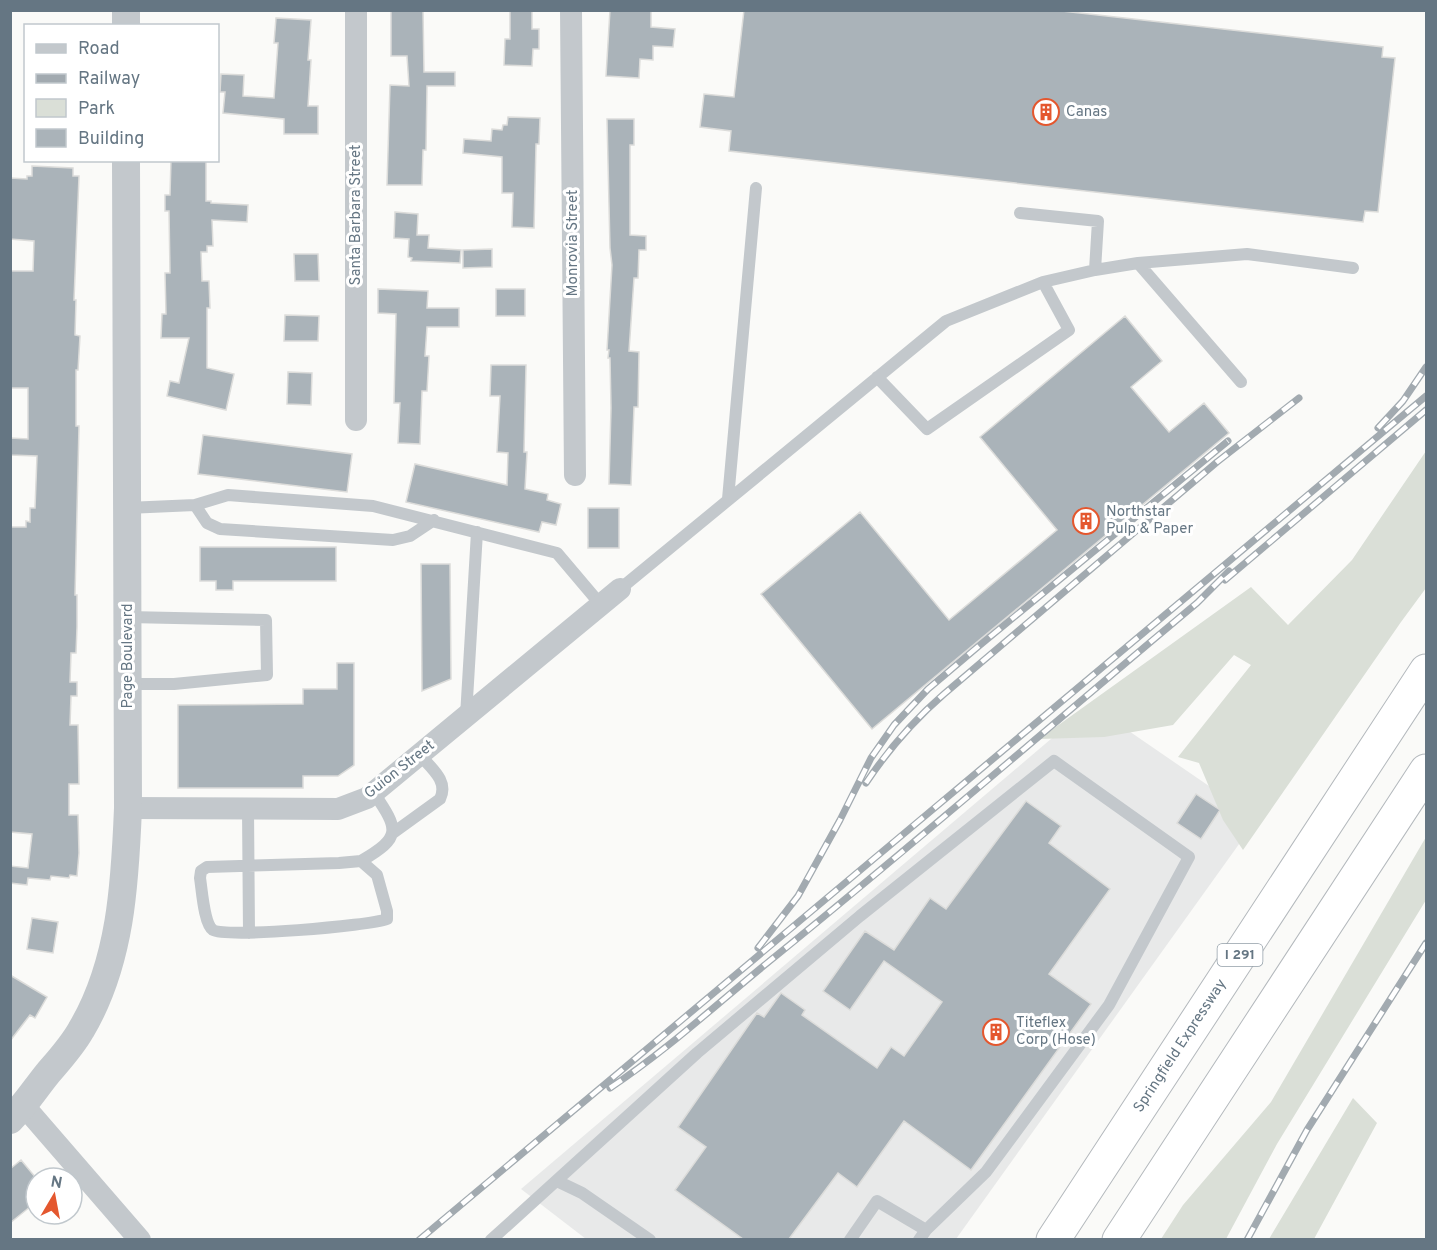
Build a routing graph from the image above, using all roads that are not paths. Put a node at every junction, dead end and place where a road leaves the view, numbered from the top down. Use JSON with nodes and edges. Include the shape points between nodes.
{"nodes":[{"id":1,"x":356,"y":10,"type":"edge"},
{"id":2,"x":571,"y":10,"type":"edge"},
{"id":3,"x":126,"y":162,"type":"edge"},
{"id":4,"x":756,"y":188,"type":"dead end"},
{"id":5,"x":1020,"y":213,"type":"dead end"},
{"id":6,"x":1138,"y":263,"type":"junction"},
{"id":7,"x":1353,"y":267,"type":"dead end"},
{"id":8,"x":1095,"y":270,"type":"junction"},
{"id":9,"x":1043,"y":282,"type":"junction"},
{"id":10,"x":877,"y":377,"type":"junction"},
{"id":11,"x":1241,"y":382,"type":"dead end"},
{"id":12,"x":356,"y":420,"type":"dead end"},
{"id":13,"x":574,"y":475,"type":"dead end"},
{"id":14,"x":728,"y":500,"type":"junction"},
{"id":15,"x":195,"y":505,"type":"junction"},
{"id":16,"x":127,"y":508,"type":"junction"},
{"id":17,"x":434,"y":520,"type":"junction"},
{"id":18,"x":477,"y":532,"type":"junction"},
{"id":19,"x":620,"y":589,"type":"joint"},
{"id":20,"x":601,"y":605,"type":"junction"},
{"id":21,"x":128,"y":617,"type":"junction"},
{"id":22,"x":1426,"y":671,"type":"edge"},
{"id":23,"x":128,"y":684,"type":"junction"},
{"id":24,"x":466,"y":717,"type":"junction"},
{"id":25,"x":420,"y":755,"type":"junction"},
{"id":26,"x":1426,"y":771,"type":"edge"},
{"id":27,"x":374,"y":793,"type":"junction"},
{"id":28,"x":128,"y":808,"type":"junction"},
{"id":29,"x":248,"y":809,"type":"junction"},
{"id":30,"x":393,"y":833,"type":"junction"},
{"id":31,"x":361,"y":861,"type":"junction"},
{"id":32,"x":249,"y":865,"type":"junction"},
{"id":33,"x":249,"y":933,"type":"junction"},
{"id":34,"x":17,"y":1113,"type":"edge"},
{"id":35,"x":557,"y":1181,"type":"junction"},
{"id":36,"x":923,"y":1235,"type":"edge"},
{"id":37,"x":140,"y":1239,"type":"edge"},
{"id":38,"x":490,"y":1239,"type":"edge"},
{"id":39,"x":650,"y":1239,"type":"edge"},
{"id":40,"x":850,"y":1239,"type":"edge"},
{"id":41,"x":1053,"y":1239,"type":"edge"},
{"id":42,"x":1119,"y":1239,"type":"edge"}],
"edges":[{"from":1,"to":12,"type":"street","name":"Santa Barbara Street"},
{"from":2,"to":13,"type":"street","name":"Monrovia Street"},
{"from":3,"to":16,"type":"street","name":"Page Boulevard"},
{"from":4,"to":14,"type":"lane"},
{"from":5,"to":8,"type":"lane","via":[[1098,221]]},
{"from":6,"to":7,"type":"lane","via":[[1247,254]]},
{"from":6,"to":8,"type":"lane"},
{"from":6,"to":11,"type":"lane"},
{"from":8,"to":9,"type":"lane"},
{"from":9,"to":10,"type":"lane","via":[[946,321]]},
{"from":9,"to":10,"type":"lane","via":[[1069,330],[927,429]]},
{"from":10,"to":14,"type":"lane"},
{"from":14,"to":19,"type":"lane"},
{"from":15,"to":16,"type":"lane"},
{"from":15,"to":17,"type":"lane","via":[[228,495],[373,506]]},
{"from":15,"to":17,"type":"lane","via":[[207,523],[220,528],[393,540],[410,536]]},
{"from":16,"to":21,"type":"street","name":"Page Boulevard"},
{"from":17,"to":18,"type":"lane"},
{"from":18,"to":20,"type":"lane","via":[[557,553]]},
{"from":18,"to":24,"type":"lane"},
{"from":19,"to":20,"type":"street","name":"Guion Street"},
{"from":20,"to":24,"type":"street","name":"Guion Street"},
{"from":21,"to":23,"type":"street","name":"Page Boulevard"},
{"from":21,"to":23,"type":"lane","via":[[266,620],[267,675]]},
{"from":22,"to":41,"type":"highway","name":"Springfield Expressway","number":"I 291"},
{"from":23,"to":28,"type":"street","name":"Page Boulevard"},
{"from":24,"to":25,"type":"street","name":"Guion Street"},
{"from":25,"to":27,"type":"street","name":"Guion Street"},
{"from":25,"to":30,"type":"lane","via":[[443,784],[444,791],[440,799]]},
{"from":26,"to":42,"type":"highway"},
{"from":27,"to":29,"type":"street","name":"Guion Street","via":[[338,808]]},
{"from":27,"to":30,"type":"lane","via":[[393,824]]},
{"from":28,"to":29,"type":"street","name":"Guion Street"},
{"from":28,"to":34,"type":"street","name":"Page Boulevard","via":[[120,916],[110,961],[82,1028]]},
{"from":29,"to":32,"type":"lane"},
{"from":30,"to":31,"type":"lane","via":[[380,850]]},
{"from":31,"to":32,"type":"lane"},
{"from":31,"to":33,"type":"lane","via":[[377,875],[387,919],[315,930]]},
{"from":32,"to":33,"type":"lane"},
{"from":32,"to":33,"type":"lane","via":[[207,867],[200,878],[207,923],[212,930]]},
{"from":34,"to":37,"type":"street"},
{"from":35,"to":36,"type":"lane","via":[[697,1053],[1054,761],[1189,857],[1109,1005],[986,1172]]},
{"from":35,"to":38,"type":"lane"},
{"from":35,"to":39,"type":"lane","via":[[582,1193]]},
{"from":36,"to":40,"type":"lane","via":[[877,1201]]}]}
